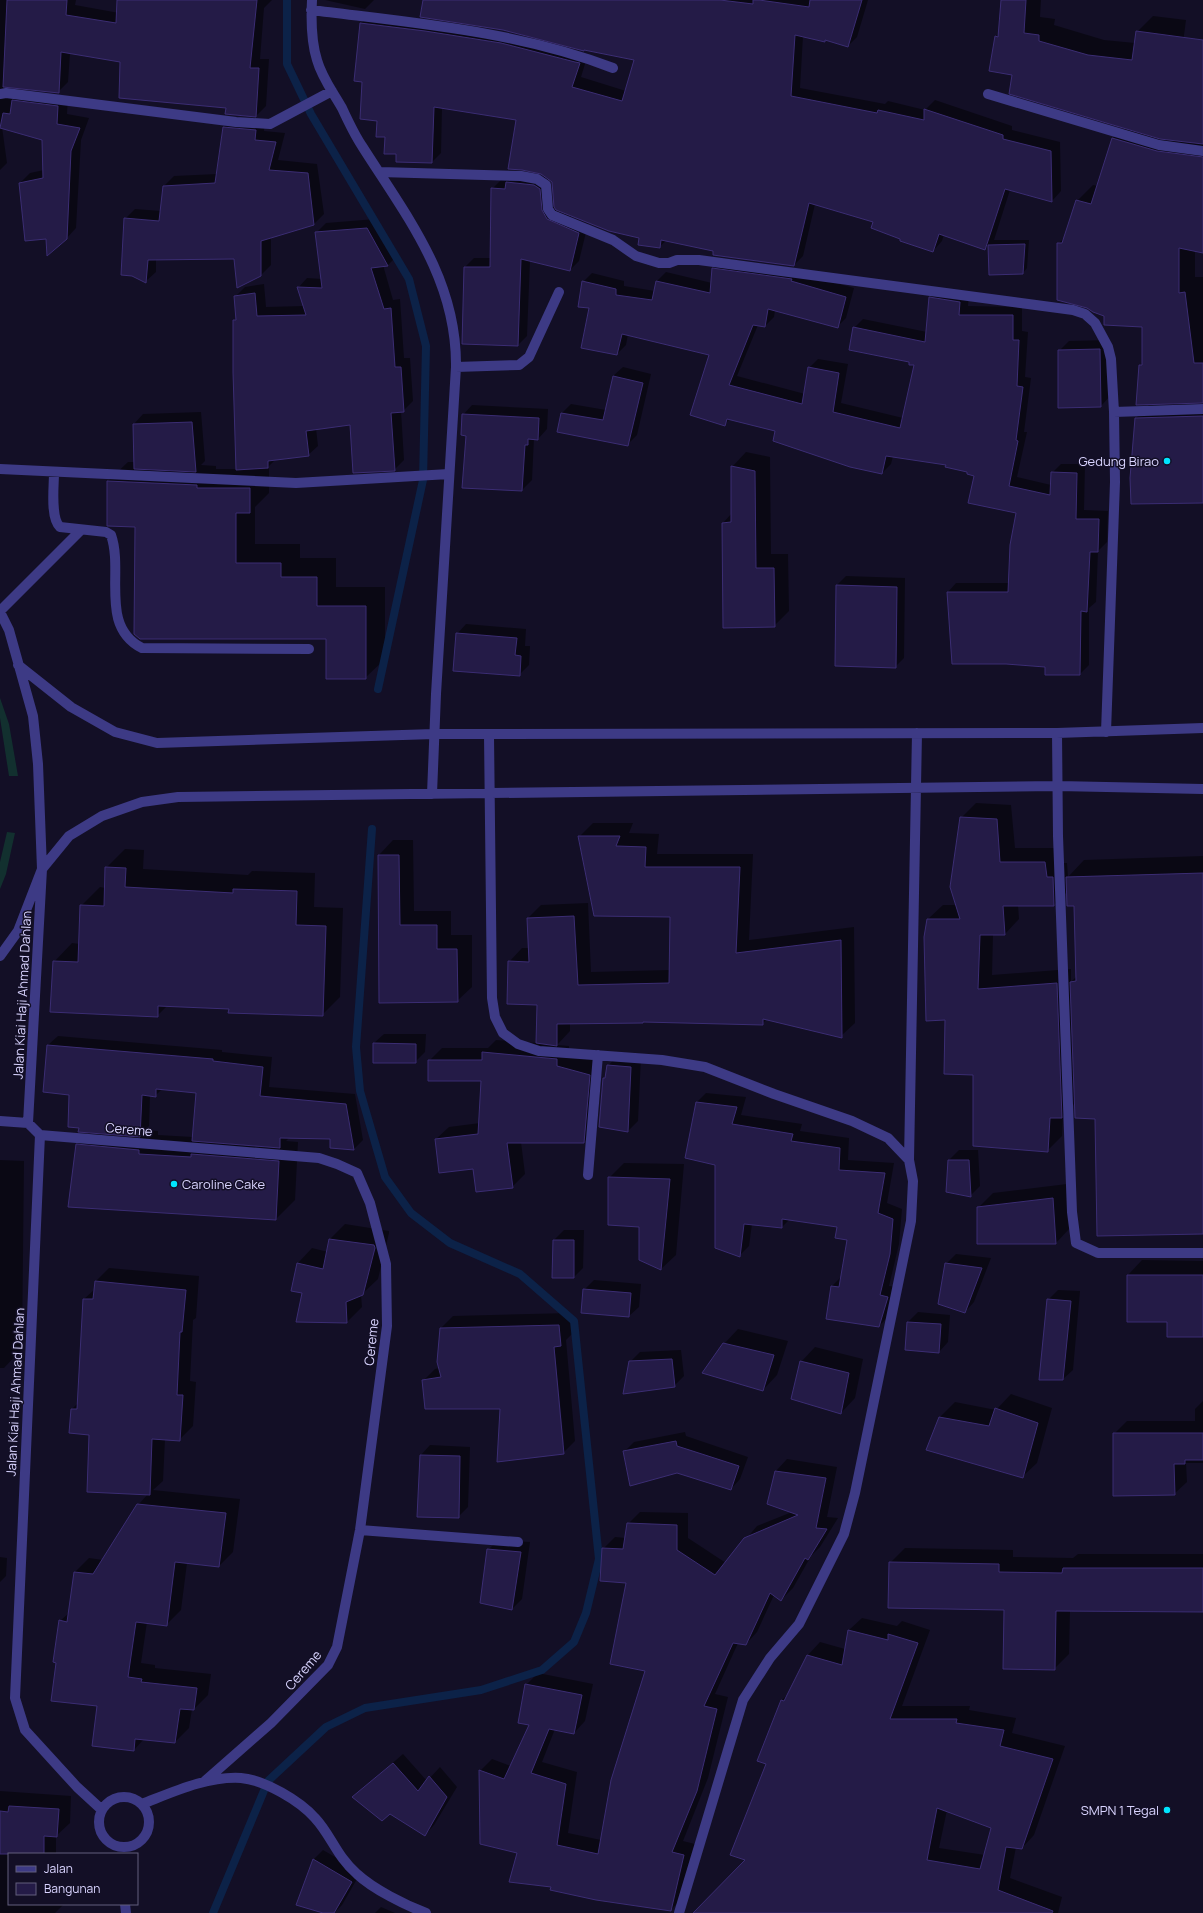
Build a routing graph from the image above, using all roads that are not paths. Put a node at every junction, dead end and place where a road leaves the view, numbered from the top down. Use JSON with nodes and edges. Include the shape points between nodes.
{"nodes":[{"id":1,"x":312,"y":5,"type":"edge"},
{"id":2,"x":613,"y":68,"type":"dead end"},
{"id":3,"x":330,"y":92,"type":"junction"},
{"id":4,"x":0,"y":94,"type":"edge"},
{"id":5,"x":988,"y":94,"type":"dead end"},
{"id":6,"x":1203,"y":151,"type":"edge"},
{"id":7,"x":380,"y":172,"type":"junction"},
{"id":8,"x":559,"y":292,"type":"dead end"},
{"id":9,"x":456,"y":367,"type":"junction"},
{"id":10,"x":1203,"y":409,"type":"edge"},
{"id":11,"x":1114,"y":412,"type":"junction"},
{"id":12,"x":0,"y":469,"type":"edge"},
{"id":13,"x":54,"y":473,"type":"junction"},
{"id":14,"x":444,"y":474,"type":"junction"},
{"id":15,"x":80,"y":531,"type":"junction"},
{"id":16,"x":0,"y":611,"type":"edge"},
{"id":17,"x":309,"y":649,"type":"dead end"},
{"id":18,"x":18,"y":665,"type":"junction"},
{"id":19,"x":1203,"y":728,"type":"edge"},
{"id":20,"x":1106,"y":732,"type":"junction"},
{"id":21,"x":917,"y":733,"type":"junction"},
{"id":22,"x":1057,"y":733,"type":"junction"},
{"id":23,"x":434,"y":734,"type":"junction"},
{"id":24,"x":489,"y":735,"type":"junction"},
{"id":25,"x":1058,"y":786,"type":"junction"},
{"id":26,"x":917,"y":788,"type":"junction"},
{"id":27,"x":1203,"y":788,"type":"edge"},
{"id":28,"x":432,"y":794,"type":"junction"},
{"id":29,"x":488,"y":794,"type":"junction"},
{"id":30,"x":42,"y":869,"type":"junction"},
{"id":31,"x":0,"y":956,"type":"edge"},
{"id":32,"x":598,"y":1056,"type":"junction"},
{"id":33,"x":0,"y":1121,"type":"edge"},
{"id":34,"x":28,"y":1123,"type":"junction"},
{"id":35,"x":40,"y":1135,"type":"junction"},
{"id":36,"x":909,"y":1160,"type":"junction"},
{"id":37,"x":588,"y":1175,"type":"dead end"},
{"id":38,"x":1203,"y":1253,"type":"edge"},
{"id":39,"x":360,"y":1530,"type":"junction"},
{"id":40,"x":518,"y":1542,"type":"dead end"},
{"id":41,"x":205,"y":1781,"type":"junction"},
{"id":42,"x":142,"y":1804,"type":"junction"},
{"id":43,"x":102,"y":1810,"type":"junction"},
{"id":44,"x":124,"y":1851,"type":"edge"},
{"id":45,"x":426,"y":1913,"type":"edge"},
{"id":46,"x":679,"y":1913,"type":"edge"}],
"edges":[{"from":1,"to":2,"type":"street","via":[[527,42]]},
{"from":1,"to":3,"type":"street","via":[[316,59]]},
{"from":3,"to":4,"type":"street","via":[[270,124]]},
{"from":3,"to":7,"type":"street"},
{"from":5,"to":6,"type":"street","via":[[1159,145]]},
{"from":7,"to":9,"type":"street","via":[[432,260],[445,293],[452,315]]},
{"from":7,"to":11,"type":"street","via":[[537,178],[546,185],[548,209],[552,215],[612,240],[636,256],[659,263],[699,260],[1073,310],[1085,314],[1095,323],[1108,347]]},
{"from":8,"to":9,"type":"street","via":[[529,357],[519,365]]},
{"from":9,"to":14,"type":"street"},
{"from":10,"to":11,"type":"street"},
{"from":11,"to":20,"type":"street","via":[[1115,482]]},
{"from":12,"to":13,"type":"street"},
{"from":13,"to":14,"type":"street","via":[[296,483]]},
{"from":13,"to":15,"type":"street","via":[[55,521],[60,527]]},
{"from":14,"to":23,"type":"street"},
{"from":15,"to":16,"type":"street"},
{"from":15,"to":17,"type":"street","via":[[106,532],[111,536],[117,615],[125,634],[135,645],[142,648]]},
{"from":16,"to":18,"type":"street","name":"Jalan Kiai Haji Ahmad Dahlan","via":[[9,630]]},
{"from":18,"to":23,"type":"street","via":[[71,707],[115,732],[157,743]]},
{"from":18,"to":30,"type":"street","name":"Jalan Kiai Haji Ahmad Dahlan","via":[[34,724]]},
{"from":19,"to":20,"type":"street"},
{"from":20,"to":22,"type":"street"},
{"from":21,"to":22,"type":"street"},
{"from":21,"to":24,"type":"street"},
{"from":21,"to":26,"type":"street"},
{"from":22,"to":25,"type":"street"},
{"from":23,"to":24,"type":"street"},
{"from":23,"to":28,"type":"street"},
{"from":24,"to":29,"type":"street"},
{"from":25,"to":26,"type":"street"},
{"from":25,"to":27,"type":"street"},
{"from":25,"to":38,"type":"street","via":[[1072,1212],[1076,1243],[1098,1253]]},
{"from":26,"to":29,"type":"street"},
{"from":26,"to":36,"type":"street"},
{"from":28,"to":29,"type":"street"},
{"from":28,"to":30,"type":"street","via":[[178,797],[142,802],[102,816],[69,836]]},
{"from":29,"to":32,"type":"street","via":[[492,998],[495,1017],[503,1033],[518,1044],[539,1051]]},
{"from":30,"to":31,"type":"street","via":[[18,930]]},
{"from":30,"to":34,"type":"street","name":"Jalan Kiai Haji Ahmad Dahlan"},
{"from":32,"to":36,"type":"street","via":[[662,1060],[705,1068],[852,1121],[888,1138]]},
{"from":32,"to":37,"type":"street"},
{"from":33,"to":34,"type":"street"},
{"from":34,"to":35,"type":"street"},
{"from":35,"to":39,"type":"street","name":"Cereme","via":[[319,1158],[357,1173],[370,1203],[386,1264],[387,1326]]},
{"from":35,"to":43,"type":"street","name":"Jalan Kiai Haji Ahmad Dahlan","via":[[14,1698],[25,1730],[77,1787]]},
{"from":36,"to":46,"type":"street","via":[[913,1181],[911,1221],[855,1493],[844,1534],[800,1624],[770,1658],[743,1700]]},
{"from":39,"to":40,"type":"street"},
{"from":39,"to":41,"type":"street","name":"Cereme","via":[[338,1647],[328,1665],[271,1723]]},
{"from":41,"to":42,"type":"street"},
{"from":41,"to":45,"type":"street","via":[[241,1778],[253,1780],[287,1795],[315,1818],[338,1854],[357,1875],[406,1906]]},
{"from":42,"to":43,"type":"street","via":[[134,1799],[116,1798],[107,1803]]},
{"from":42,"to":44,"type":"street","via":[[150,1822],[148,1832],[142,1840]]},
{"from":43,"to":44,"type":"street","via":[[98,1820],[100,1831],[105,1840]]}]}
